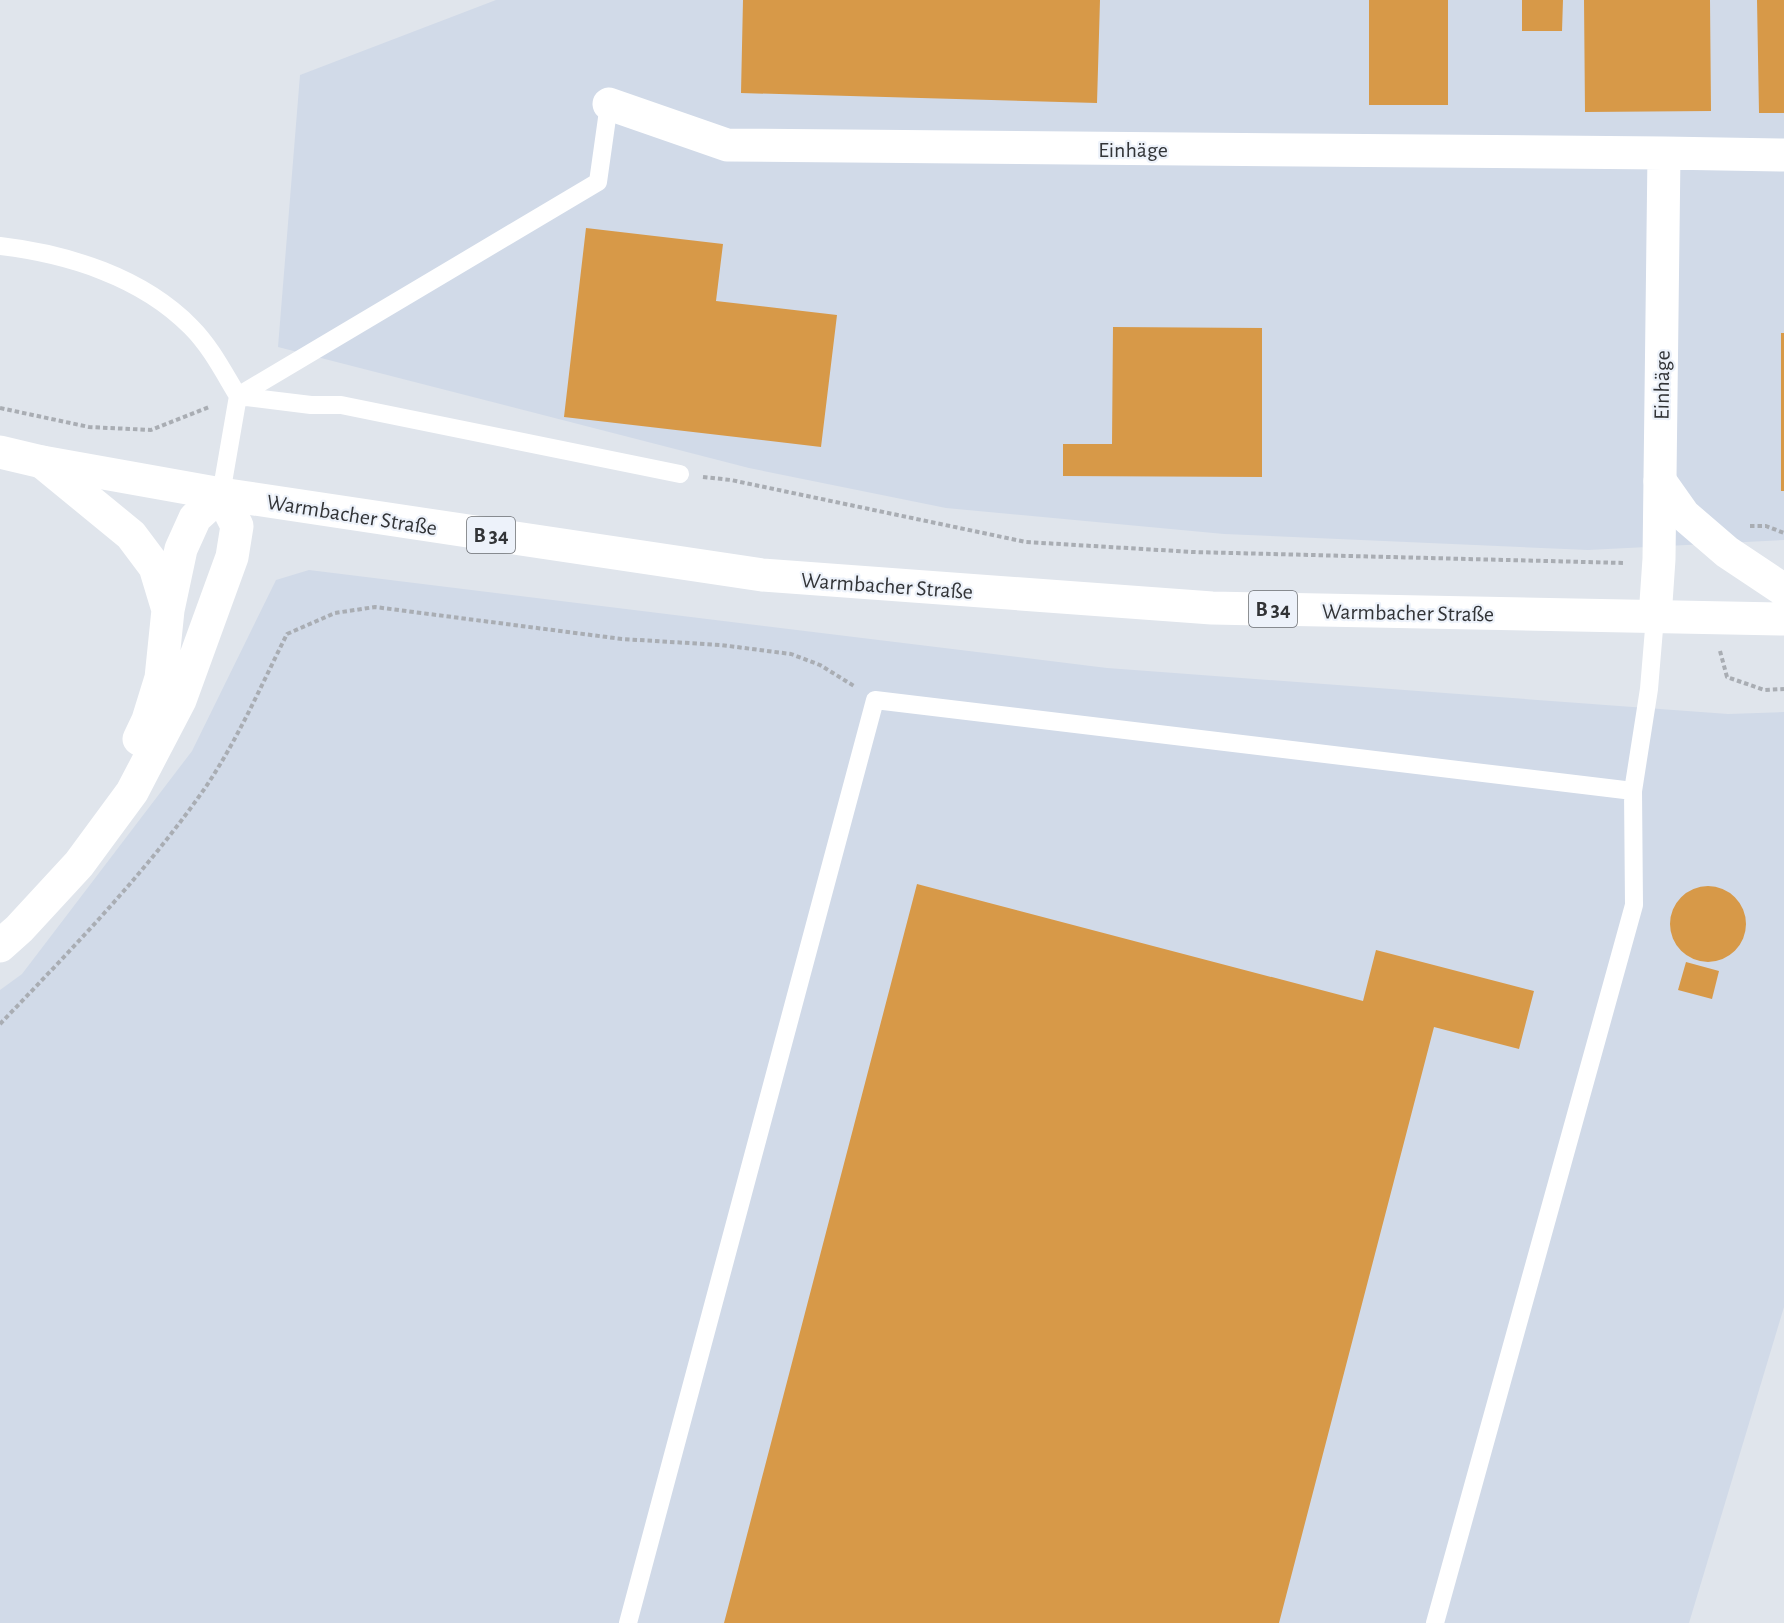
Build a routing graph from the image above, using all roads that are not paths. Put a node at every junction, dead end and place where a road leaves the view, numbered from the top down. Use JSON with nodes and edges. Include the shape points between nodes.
{"nodes":[{"id":1,"x":609,"y":104,"type":"joint"},
{"id":2,"x":1664,"y":153,"type":"junction"},
{"id":3,"x":1784,"y":155,"type":"edge"},
{"id":4,"x":0,"y":246,"type":"edge"},
{"id":5,"x":238,"y":396,"type":"junction"},
{"id":6,"x":0,"y":452,"type":"edge"},
{"id":7,"x":42,"y":462,"type":"junction"},
{"id":8,"x":680,"y":474,"type":"road end"},
{"id":9,"x":1660,"y":481,"type":"junction"},
{"id":10,"x":221,"y":494,"type":"junction"},
{"id":11,"x":1784,"y":590,"type":"edge"},
{"id":12,"x":168,"y":610,"type":"junction"},
{"id":13,"x":1655,"y":617,"type":"junction"},
{"id":14,"x":1784,"y":619,"type":"edge"},
{"id":15,"x":1633,"y":791,"type":"junction"},
{"id":16,"x":0,"y":922,"type":"edge"},
{"id":17,"x":0,"y":946,"type":"edge"},
{"id":18,"x":628,"y":1623,"type":"edge"},
{"id":19,"x":1435,"y":1623,"type":"edge"}],
"edges":[{"from":1,"to":2,"type":"main road","name":"Einhäge","via":[[726,145]]},
{"from":1,"to":5,"type":"lane","via":[[598,182]]},
{"from":2,"to":3,"type":"main road","name":"Einhäge"},
{"from":2,"to":9,"type":"main road","name":"Einhäge"},
{"from":4,"to":5,"type":"lane","via":[[55,255],[118,277],[168,306],[193,329]]},
{"from":5,"to":8,"type":"lane","via":[[341,405]]},
{"from":5,"to":10,"type":"lane"},
{"from":6,"to":7,"type":"main road","name":"Warmbacher Straße","number":"B 34"},
{"from":7,"to":10,"type":"main road","name":"Warmbacher Straße","number":"B 34"},
{"from":7,"to":12,"type":"main road","via":[[131,535],[155,567]]},
{"from":9,"to":11,"type":"main road","via":[[1684,515],[1728,552]]},
{"from":9,"to":13,"type":"main road","name":"Einhäge"},
{"from":10,"to":12,"type":"main road","via":[[195,518],[181,549]]},
{"from":10,"to":13,"type":"main road","name":"Warmbacher Straße","number":"B 34","via":[[762,575],[1212,608]]},
{"from":10,"to":17,"type":"main road","via":[[237,526],[232,557],[180,700],[132,792],[79,864]]},
{"from":12,"to":16,"type":"main road","via":[[161,678],[148,720],[117,782],[42,879]]},
{"from":13,"to":14,"type":"main road","name":"Warmbacher Straße","number":"B 34"},
{"from":13,"to":15,"type":"lane","via":[[1649,689]]},
{"from":15,"to":18,"type":"lane","via":[[874,700]]},
{"from":15,"to":19,"type":"lane","via":[[1634,905]]}]}
